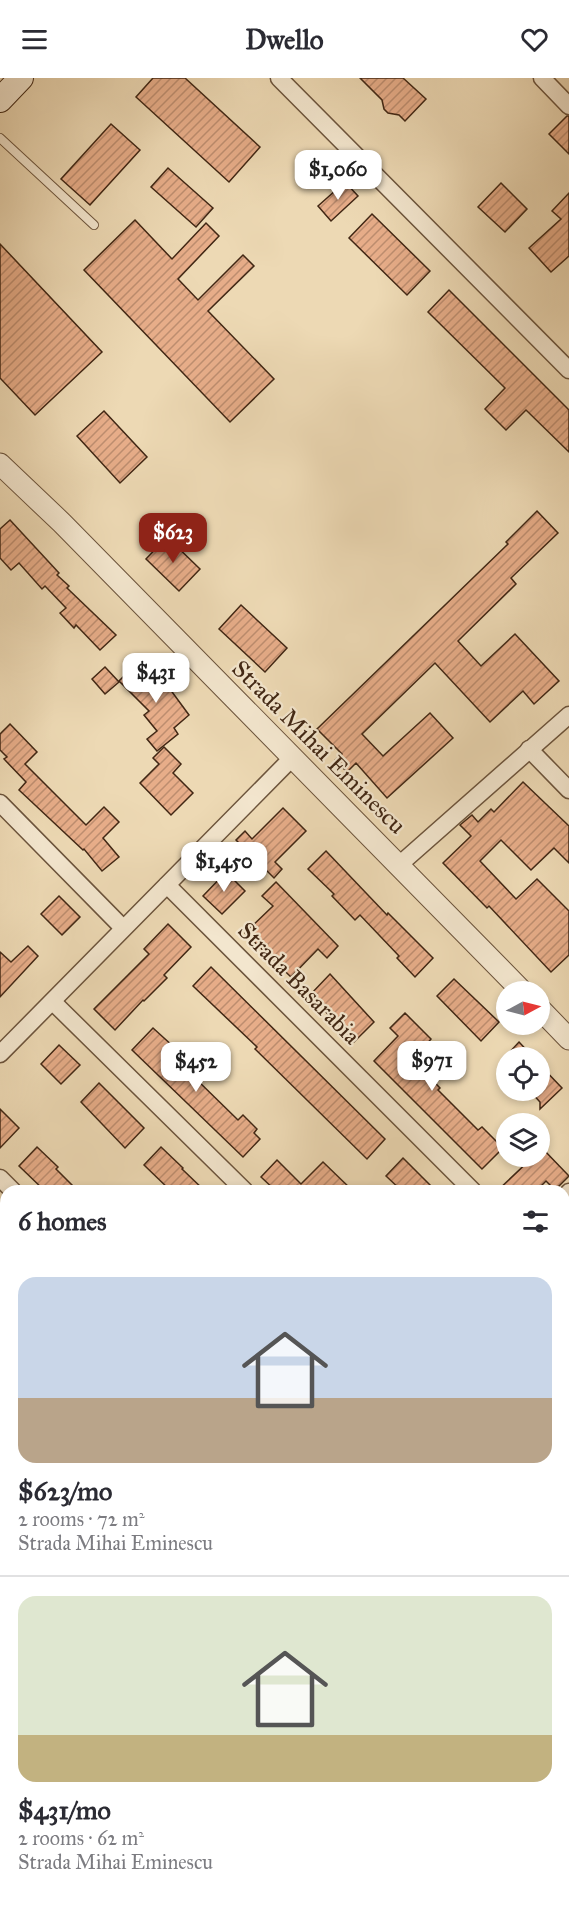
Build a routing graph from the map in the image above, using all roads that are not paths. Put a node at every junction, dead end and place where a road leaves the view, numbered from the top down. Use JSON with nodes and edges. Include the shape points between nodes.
{"nodes":[{"id":1,"x":21,"y":78,"type":"edge"},
{"id":2,"x":279,"y":78,"type":"edge"},
{"id":3,"x":542,"y":78,"type":"edge"},
{"id":4,"x":0,"y":100,"type":"edge"},
{"id":5,"x":569,"y":106,"type":"edge"},
{"id":6,"x":0,"y":138,"type":"edge"},
{"id":7,"x":94,"y":225,"type":"dead end"},
{"id":8,"x":569,"y":370,"type":"edge"},
{"id":9,"x":0,"y":464,"type":"edge"},
{"id":10,"x":569,"y":715,"type":"edge"},
{"id":11,"x":529,"y":749,"type":"junction"},
{"id":12,"x":293,"y":757,"type":"junction"},
{"id":13,"x":569,"y":790,"type":"edge"},
{"id":14,"x":0,"y":803,"type":"edge"},
{"id":15,"x":399,"y":864,"type":"junction"},
{"id":16,"x":167,"y":885,"type":"junction"},
{"id":17,"x":123,"y":928,"type":"junction"},
{"id":18,"x":512,"y":981,"type":"edge"},
{"id":19,"x":53,"y":1002,"type":"junction"},
{"id":20,"x":550,"y":1020,"type":"edge"},
{"id":21,"x":569,"y":1039,"type":"edge"},
{"id":22,"x":0,"y":1054,"type":"edge"},
{"id":23,"x":239,"y":1185,"type":"edge"},
{"id":24,"x":467,"y":1185,"type":"edge"}],
"edges":[{"from":1,"to":4,"type":"main road"},
{"from":2,"to":8,"type":"street"},
{"from":3,"to":5,"type":"street"},
{"from":6,"to":7,"type":"lane"},
{"from":9,"to":12,"type":"street","name":"Strada Mihai Eminescu"},
{"from":10,"to":11,"type":"street"},
{"from":11,"to":13,"type":"street"},
{"from":11,"to":15,"type":"street"},
{"from":12,"to":15,"type":"street","name":"Strada Mihai Eminescu"},
{"from":12,"to":16,"type":"street"},
{"from":14,"to":17,"type":"street"},
{"from":15,"to":18,"type":"street","name":"Strada Mihai Eminescu"},
{"from":16,"to":17,"type":"street"},
{"from":16,"to":24,"type":"street","name":"Strada Basarabia"},
{"from":17,"to":19,"type":"street"},
{"from":19,"to":22,"type":"street"},
{"from":19,"to":23,"type":"street"},
{"from":20,"to":21,"type":"street"}]}
